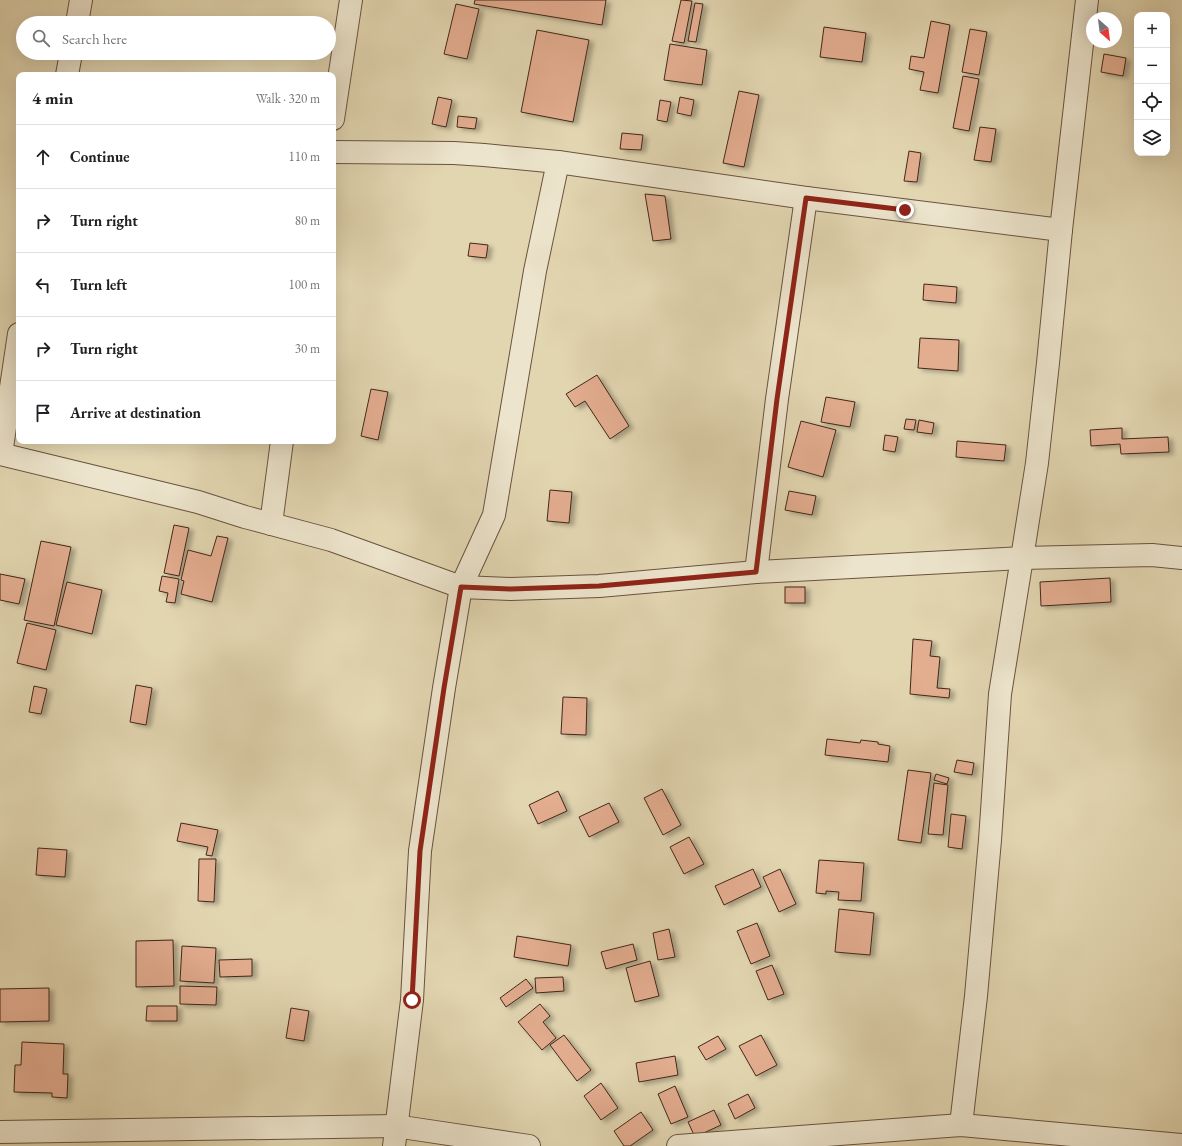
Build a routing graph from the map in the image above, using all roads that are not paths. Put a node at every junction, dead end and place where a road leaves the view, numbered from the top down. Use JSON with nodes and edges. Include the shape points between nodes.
{"nodes":[{"id":1,"x":82,"y":0,"type":"edge"},
{"id":2,"x":351,"y":0,"type":"edge"},
{"id":3,"x":1087,"y":0,"type":"edge"},
{"id":4,"x":79,"y":16,"type":"edge"},
{"id":5,"x":70,"y":60,"type":"edge"},
{"id":6,"x":68,"y":72,"type":"edge"},
{"id":7,"x":336,"y":99,"type":"edge"},
{"id":8,"x":336,"y":152,"type":"edge"},
{"id":9,"x":558,"y":162,"type":"junction"},
{"id":10,"x":806,"y":198,"type":"junction"},
{"id":11,"x":1061,"y":230,"type":"junction"},
{"id":12,"x":16,"y":353,"type":"edge"},
{"id":13,"x":282,"y":444,"type":"edge"},
{"id":14,"x":0,"y":454,"type":"edge"},
{"id":15,"x":271,"y":524,"type":"junction"},
{"id":16,"x":1022,"y":558,"type":"junction"},
{"id":17,"x":1182,"y":558,"type":"edge"},
{"id":18,"x":756,"y":572,"type":"junction"},
{"id":19,"x":461,"y":587,"type":"junction"},
{"id":20,"x":961,"y":1125,"type":"junction"},
{"id":21,"x":0,"y":1132,"type":"edge"},
{"id":22,"x":394,"y":1136,"type":"edge"},
{"id":23,"x":1182,"y":1145,"type":"edge"},
{"id":24,"x":529,"y":1146,"type":"edge"},
{"id":25,"x":678,"y":1146,"type":"edge"}],
"edges":[{"from":1,"to":4,"type":"street"},
{"from":2,"to":7,"type":"street"},
{"from":3,"to":11,"type":"street"},
{"from":5,"to":6,"type":"street"},
{"from":8,"to":9,"type":"street","via":[[454,153]]},
{"from":9,"to":10,"type":"street"},
{"from":9,"to":19,"type":"street","via":[[535,271],[494,515]]},
{"from":10,"to":11,"type":"street"},
{"from":10,"to":18,"type":"street","via":[[777,399]]},
{"from":11,"to":16,"type":"street","via":[[1041,424]]},
{"from":12,"to":14,"type":"street"},
{"from":13,"to":15,"type":"street"},
{"from":14,"to":15,"type":"street","via":[[198,502]]},
{"from":15,"to":19,"type":"street","via":[[331,540]]},
{"from":16,"to":17,"type":"street","via":[[1152,555]]},
{"from":16,"to":18,"type":"street"},
{"from":16,"to":20,"type":"street","via":[[1000,694],[976,996]]},
{"from":18,"to":19,"type":"street","via":[[599,586],[511,589]]},
{"from":19,"to":22,"type":"street","via":[[420,851],[412,1000]]},
{"from":20,"to":23,"type":"street"},
{"from":20,"to":25,"type":"street"},
{"from":21,"to":22,"type":"street"},
{"from":22,"to":24,"type":"street"}]}
